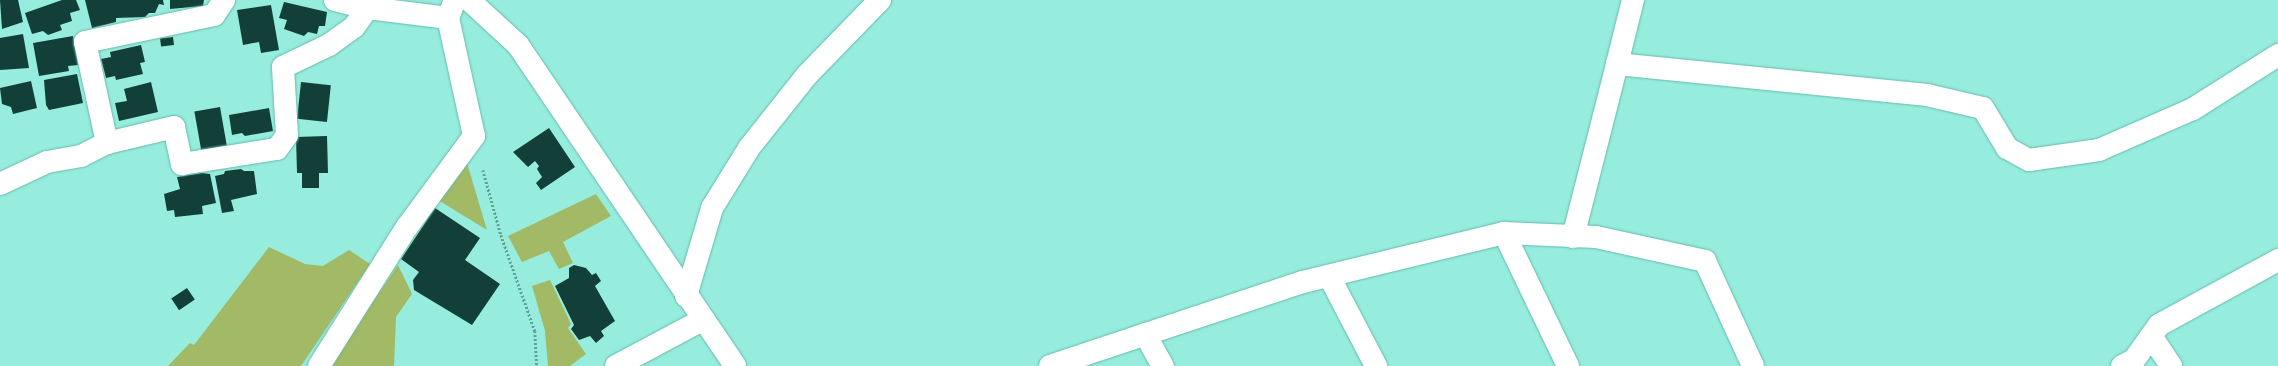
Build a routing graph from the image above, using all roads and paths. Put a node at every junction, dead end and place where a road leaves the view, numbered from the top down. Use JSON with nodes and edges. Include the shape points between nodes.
{"nodes":[{"id":1,"x":224,"y":0,"type":"edge"},
{"id":2,"x":334,"y":0,"type":"edge"},
{"id":3,"x":469,"y":0,"type":"edge"},
{"id":4,"x":880,"y":0,"type":"edge"},
{"id":5,"x":1633,"y":0,"type":"edge"},
{"id":6,"x":368,"y":8,"type":"junction"},
{"id":7,"x":451,"y":9,"type":"edge"},
{"id":8,"x":2278,"y":55,"type":"edge"},
{"id":9,"x":1617,"y":64,"type":"junction"},
{"id":10,"x":474,"y":136,"type":"junction"},
{"id":11,"x":107,"y":143,"type":"junction"},
{"id":12,"x":0,"y":184,"type":"edge"},
{"id":13,"x":1504,"y":232,"type":"junction"},
{"id":14,"x":1574,"y":237,"type":"junction"},
{"id":15,"x":2278,"y":260,"type":"edge"},
{"id":16,"x":1329,"y":276,"type":"junction"},
{"id":17,"x":686,"y":296,"type":"junction"},
{"id":18,"x":702,"y":320,"type":"junction"},
{"id":19,"x":1145,"y":334,"type":"junction"},
{"id":20,"x":2151,"y":336,"type":"junction"},
{"id":21,"x":319,"y":366,"type":"edge"},
{"id":22,"x":537,"y":366,"type":"edge"},
{"id":23,"x":616,"y":366,"type":"edge"},
{"id":24,"x":735,"y":366,"type":"edge"},
{"id":25,"x":1050,"y":366,"type":"edge"},
{"id":26,"x":1163,"y":366,"type":"edge"},
{"id":27,"x":1376,"y":366,"type":"edge"},
{"id":28,"x":1568,"y":366,"type":"edge"},
{"id":29,"x":1753,"y":366,"type":"edge"},
{"id":30,"x":2122,"y":366,"type":"edge"},
{"id":31,"x":2171,"y":366,"type":"edge"}],
"edges":[{"from":1,"to":11,"type":"street","via":[[214,15],[85,42]]},
{"from":2,"to":6,"type":"street"},
{"from":3,"to":17,"type":"street","via":[[518,45]]},
{"from":4,"to":17,"type":"street","via":[[807,75],[749,148],[712,208]]},
{"from":5,"to":9,"type":"street"},
{"from":6,"to":7,"type":"street"},
{"from":6,"to":11,"type":"street","via":[[354,27],[329,44],[283,67],[287,135],[277,149],[182,164],[174,127]]},
{"from":7,"to":10,"type":"street"},
{"from":8,"to":9,"type":"street","via":[[2193,109],[2099,150],[2029,160],[2007,148],[1983,108],[1927,95]]},
{"from":9,"to":14,"type":"street"},
{"from":10,"to":21,"type":"street","via":[[407,227]]},
{"from":10,"to":22,"type":"path","via":[[501,235],[535,330]]},
{"from":11,"to":12,"type":"street","via":[[81,156],[47,162]]},
{"from":13,"to":14,"type":"street"},
{"from":13,"to":16,"type":"street"},
{"from":13,"to":28,"type":"street"},
{"from":14,"to":29,"type":"street","via":[[1596,237],[1705,261]]},
{"from":15,"to":20,"type":"street","via":[[2160,325]]},
{"from":16,"to":19,"type":"street"},
{"from":16,"to":27,"type":"street"},
{"from":17,"to":18,"type":"street"},
{"from":18,"to":23,"type":"street"},
{"from":18,"to":24,"type":"street"},
{"from":19,"to":25,"type":"street"},
{"from":19,"to":26,"type":"street"},
{"from":20,"to":30,"type":"street","via":[[2134,360]]},
{"from":20,"to":31,"type":"street"}]}
